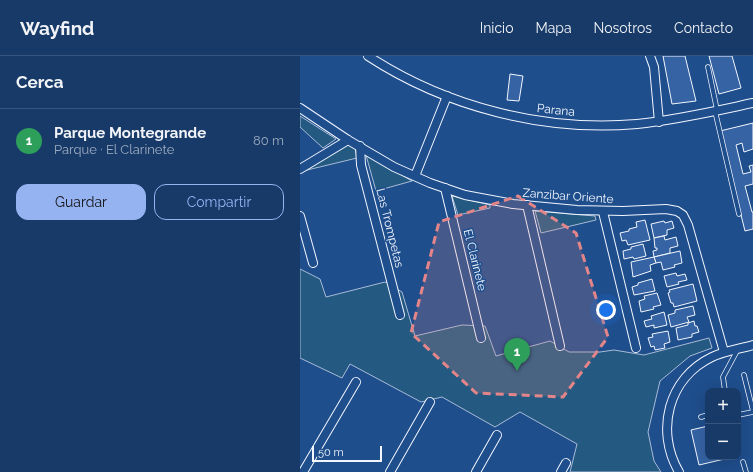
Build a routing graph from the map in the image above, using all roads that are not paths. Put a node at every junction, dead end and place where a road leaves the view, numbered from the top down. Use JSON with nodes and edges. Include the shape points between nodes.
{"nodes":[{"id":1,"x":368,"y":56,"type":"edge"},
{"id":2,"x":650,"y":56,"type":"edge"},
{"id":3,"x":708,"y":67,"type":"dead end"},
{"id":4,"x":447,"y":96,"type":"junction"},
{"id":5,"x":753,"y":103,"type":"edge"},
{"id":6,"x":300,"y":108,"type":"edge"},
{"id":7,"x":716,"y":110,"type":"junction"},
{"id":8,"x":659,"y":122,"type":"junction"},
{"id":9,"x":348,"y":140,"type":"junction"},
{"id":10,"x":360,"y":146,"type":"junction"},
{"id":11,"x":300,"y":169,"type":"edge"},
{"id":12,"x":415,"y":176,"type":"junction"},
{"id":13,"x":445,"y":188,"type":"junction"},
{"id":14,"x":527,"y":205,"type":"junction"},
{"id":15,"x":603,"y":212,"type":"junction"},
{"id":16,"x":739,"y":214,"type":"dead end"},
{"id":17,"x":300,"y":216,"type":"edge"},
{"id":18,"x":313,"y":263,"type":"dead end"},
{"id":19,"x":400,"y":315,"type":"dead end"},
{"id":20,"x":481,"y":338,"type":"dead end"},
{"id":21,"x":753,"y":345,"type":"edge"},
{"id":22,"x":560,"y":346,"type":"dead end"},
{"id":23,"x":636,"y":348,"type":"dead end"},
{"id":24,"x":738,"y":349,"type":"junction"},
{"id":25,"x":724,"y":352,"type":"junction"},
{"id":26,"x":744,"y":375,"type":"dead end"},
{"id":27,"x":356,"y":382,"type":"dead end"},
{"id":28,"x":725,"y":388,"type":"edge"},
{"id":29,"x":430,"y":402,"type":"dead end"},
{"id":30,"x":753,"y":412,"type":"edge"},
{"id":31,"x":741,"y":415,"type":"edge"},
{"id":32,"x":705,"y":416,"type":"edge"},
{"id":33,"x":701,"y":417,"type":"dead end"},
{"id":34,"x":497,"y":435,"type":"dead end"},
{"id":35,"x":566,"y":462,"type":"dead end"},
{"id":36,"x":743,"y":462,"type":"dead end"},
{"id":37,"x":303,"y":472,"type":"edge"},
{"id":38,"x":390,"y":472,"type":"edge"},
{"id":39,"x":476,"y":472,"type":"edge"},
{"id":40,"x":561,"y":472,"type":"edge"},
{"id":41,"x":679,"y":472,"type":"edge"},
{"id":42,"x":746,"y":472,"type":"edge"}],
"edges":[{"from":1,"to":4,"type":"street","name":"Parana","via":[[408,79]]},
{"from":2,"to":8,"type":"street","via":[[654,67]]},
{"from":3,"to":7,"type":"lane"},
{"from":4,"to":8,"type":"street","name":"Parana","via":[[492,111],[551,122],[611,125]]},
{"from":4,"to":12,"type":"street"},
{"from":5,"to":7,"type":"street","name":"Parana"},
{"from":6,"to":9,"type":"street","name":"Zanzibar Oriente"},
{"from":7,"to":8,"type":"street","name":"Parana"},
{"from":7,"to":16,"type":"lane"},
{"from":9,"to":10,"type":"street","name":"Zanzibar Oriente"},
{"from":9,"to":11,"type":"street"},
{"from":10,"to":12,"type":"street","name":"Zanzibar Oriente","via":[[394,167]]},
{"from":10,"to":19,"type":"street","name":"Las Trompetas","via":[[361,165]]},
{"from":12,"to":13,"type":"street","name":"Zanzibar Oriente"},
{"from":13,"to":14,"type":"street","name":"Zanzibar Oriente","via":[[485,200]]},
{"from":13,"to":20,"type":"street","name":"El Clarinete"},
{"from":14,"to":15,"type":"street","name":"Zanzibar Oriente"},
{"from":14,"to":22,"type":"street"},
{"from":15,"to":23,"type":"street"},
{"from":15,"to":25,"type":"street","name":"Zanzibar Oriente","via":[[666,209],[683,215]]},
{"from":17,"to":18,"type":"street"},
{"from":21,"to":24,"type":"street"},
{"from":24,"to":25,"type":"street"},
{"from":24,"to":28,"type":"lane","via":[[723,377]]},
{"from":25,"to":41,"type":"street","via":[[692,370],[672,400],[667,420],[667,440]]},
{"from":26,"to":30,"type":"lane"},
{"from":27,"to":37,"type":"street"},
{"from":29,"to":38,"type":"street"},
{"from":30,"to":31,"type":"lane"},
{"from":32,"to":33,"type":"lane"},
{"from":34,"to":39,"type":"street"},
{"from":35,"to":40,"type":"street"},
{"from":36,"to":42,"type":"lane"}]}
